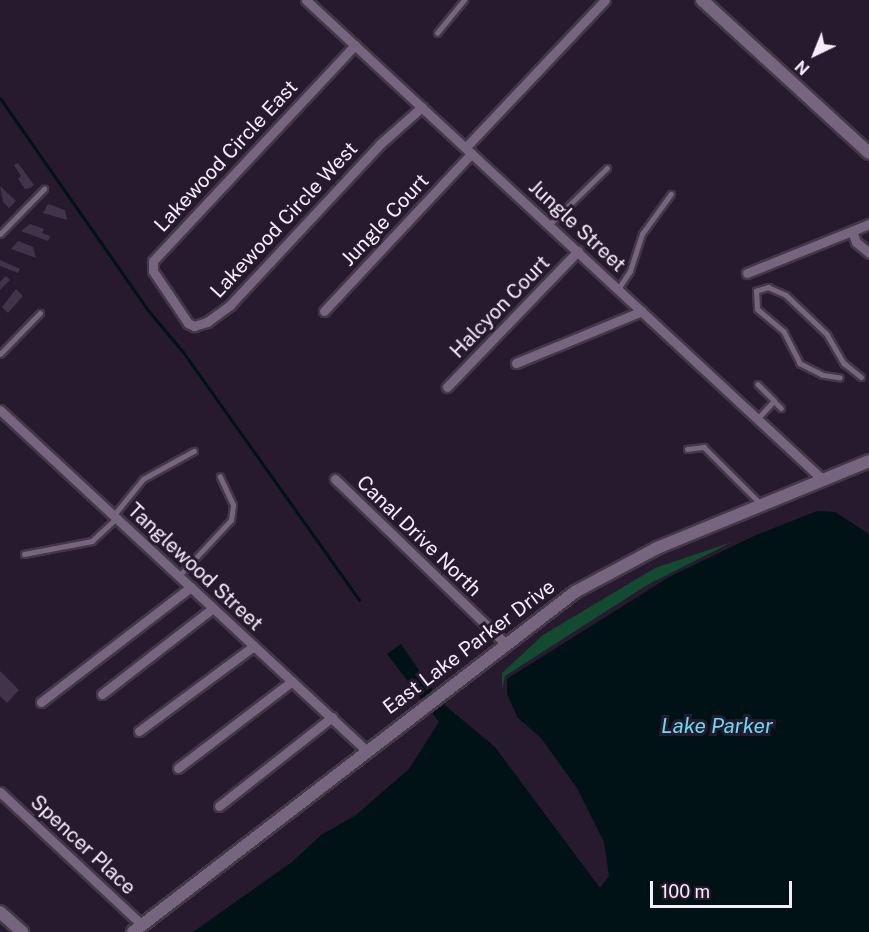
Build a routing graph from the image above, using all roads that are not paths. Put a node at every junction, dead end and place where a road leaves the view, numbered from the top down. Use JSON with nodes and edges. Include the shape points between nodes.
{"nodes":[{"id":1,"x":306,"y":0,"type":"edge"},
{"id":2,"x":464,"y":0,"type":"edge"},
{"id":3,"x":605,"y":0,"type":"edge"},
{"id":4,"x":702,"y":0,"type":"edge"},
{"id":5,"x":437,"y":33,"type":"dead end"},
{"id":6,"x":355,"y":45,"type":"junction"},
{"id":7,"x":422,"y":107,"type":"junction"},
{"id":8,"x":469,"y":150,"type":"junction"},
{"id":9,"x":869,"y":153,"type":"edge"},
{"id":10,"x":607,"y":168,"type":"dead end"},
{"id":11,"x":44,"y":189,"type":"dead end"},
{"id":12,"x":672,"y":194,"type":"dead end"},
{"id":13,"x":869,"y":224,"type":"edge"},
{"id":14,"x":549,"y":225,"type":"junction"},
{"id":15,"x":852,"y":231,"type":"junction"},
{"id":16,"x":0,"y":234,"type":"edge"},
{"id":17,"x":578,"y":251,"type":"junction"},
{"id":18,"x":869,"y":254,"type":"edge"},
{"id":19,"x":747,"y":273,"type":"dead end"},
{"id":20,"x":618,"y":288,"type":"junction"},
{"id":21,"x":171,"y":298,"type":"joint"},
{"id":22,"x":324,"y":311,"type":"dead end"},
{"id":23,"x":642,"y":311,"type":"junction"},
{"id":24,"x":40,"y":313,"type":"dead end"},
{"id":25,"x":0,"y":354,"type":"edge"},
{"id":26,"x":516,"y":363,"type":"dead end"},
{"id":27,"x":861,"y":377,"type":"dead end"},
{"id":28,"x":840,"y":378,"type":"dead end"},
{"id":29,"x":758,"y":385,"type":"dead end"},
{"id":30,"x":447,"y":387,"type":"dead end"},
{"id":31,"x":774,"y":401,"type":"junction"},
{"id":32,"x":782,"y":408,"type":"dead end"},
{"id":33,"x":0,"y":410,"type":"edge"},
{"id":34,"x":758,"y":418,"type":"junction"},
{"id":35,"x":687,"y":449,"type":"dead end"},
{"id":36,"x":194,"y":451,"type":"dead end"},
{"id":37,"x":869,"y":461,"type":"edge"},
{"id":38,"x":220,"y":477,"type":"dead end"},
{"id":39,"x":335,"y":479,"type":"dead end"},
{"id":40,"x":823,"y":480,"type":"junction"},
{"id":41,"x":762,"y":505,"type":"junction"},
{"id":42,"x":115,"y":517,"type":"junction"},
{"id":43,"x":24,"y":554,"type":"dead end"},
{"id":44,"x":179,"y":576,"type":"junction"},
{"id":45,"x":191,"y":587,"type":"junction"},
{"id":46,"x":213,"y":608,"type":"junction"},
{"id":47,"x":505,"y":643,"type":"junction"},
{"id":48,"x":254,"y":646,"type":"junction"},
{"id":49,"x":292,"y":681,"type":"junction"},
{"id":50,"x":102,"y":694,"type":"dead end"},
{"id":51,"x":41,"y":702,"type":"dead end"},
{"id":52,"x":332,"y":717,"type":"junction"},
{"id":53,"x":139,"y":730,"type":"dead end"},
{"id":54,"x":366,"y":750,"type":"junction"},
{"id":55,"x":178,"y":768,"type":"dead end"},
{"id":56,"x":0,"y":792,"type":"edge"},
{"id":57,"x":219,"y":806,"type":"dead end"},
{"id":58,"x":0,"y":912,"type":"edge"},
{"id":59,"x":137,"y":928,"type":"edge"},
{"id":60,"x":22,"y":932,"type":"edge"}],
"edges":[{"from":1,"to":6,"type":"street","name":"Jungle Street"},
{"from":2,"to":5,"type":"lane"},
{"from":3,"to":8,"type":"street","name":"Jungle Court"},
{"from":4,"to":9,"type":"street"},
{"from":6,"to":7,"type":"street","name":"Jungle Street"},
{"from":6,"to":21,"type":"street","name":"Lakewood Circle East","via":[[157,255],[153,271]]},
{"from":7,"to":8,"type":"street","name":"Jungle Street"},
{"from":7,"to":21,"type":"street","name":"Lakewood Circle West","via":[[380,144],[220,314],[191,325]]},
{"from":8,"to":14,"type":"street","name":"Jungle Street"},
{"from":8,"to":22,"type":"street","name":"Jungle Court"},
{"from":10,"to":14,"type":"lane"},
{"from":11,"to":16,"type":"lane"},
{"from":12,"to":20,"type":"lane","via":[[642,234],[630,271]]},
{"from":13,"to":15,"type":"street"},
{"from":14,"to":17,"type":"street","name":"Jungle Street"},
{"from":15,"to":18,"type":"street","via":[[856,242]]},
{"from":15,"to":19,"type":"street"},
{"from":17,"to":20,"type":"street","name":"Jungle Street"},
{"from":17,"to":30,"type":"street","name":"Halcyon Court"},
{"from":20,"to":23,"type":"street","name":"Jungle Street"},
{"from":23,"to":26,"type":"street"},
{"from":23,"to":34,"type":"street","name":"Jungle Street"},
{"from":24,"to":25,"type":"lane"},
{"from":27,"to":28,"type":"lane","via":[[844,363],[827,334],[786,295],[768,287],[756,291],[757,309],[783,332],[800,364],[822,375]]},
{"from":29,"to":31,"type":"lane"},
{"from":31,"to":32,"type":"lane"},
{"from":31,"to":34,"type":"lane"},
{"from":33,"to":42,"type":"street","name":"Tanglewood Street"},
{"from":34,"to":40,"type":"street","name":"Jungle Street"},
{"from":35,"to":41,"type":"lane","via":[[704,447]]},
{"from":36,"to":42,"type":"lane","via":[[143,479]]},
{"from":37,"to":40,"type":"street","name":"East Lake Parker Drive"},
{"from":38,"to":44,"type":"lane","via":[[233,505],[231,520]]},
{"from":39,"to":47,"type":"street","name":"Canal Drive North"},
{"from":40,"to":41,"type":"street","name":"East Lake Parker Drive"},
{"from":41,"to":47,"type":"street","name":"East Lake Parker Drive","via":[[608,572]]},
{"from":42,"to":43,"type":"lane","via":[[92,541]]},
{"from":42,"to":44,"type":"street","name":"Tanglewood Street"},
{"from":44,"to":45,"type":"street","name":"Tanglewood Street"},
{"from":45,"to":46,"type":"street","name":"Tanglewood Street"},
{"from":45,"to":51,"type":"street"},
{"from":46,"to":48,"type":"street","name":"Tanglewood Street"},
{"from":46,"to":50,"type":"street"},
{"from":47,"to":54,"type":"street","name":"East Lake Parker Drive"},
{"from":48,"to":49,"type":"street","name":"Tanglewood Street"},
{"from":48,"to":53,"type":"street"},
{"from":49,"to":52,"type":"street","name":"Tanglewood Street"},
{"from":49,"to":55,"type":"street"},
{"from":52,"to":54,"type":"street","name":"Tanglewood Street"},
{"from":52,"to":57,"type":"street"},
{"from":54,"to":59,"type":"street","name":"East Lake Parker Drive"},
{"from":56,"to":59,"type":"street","name":"Spencer Place"},
{"from":58,"to":60,"type":"street"}]}
